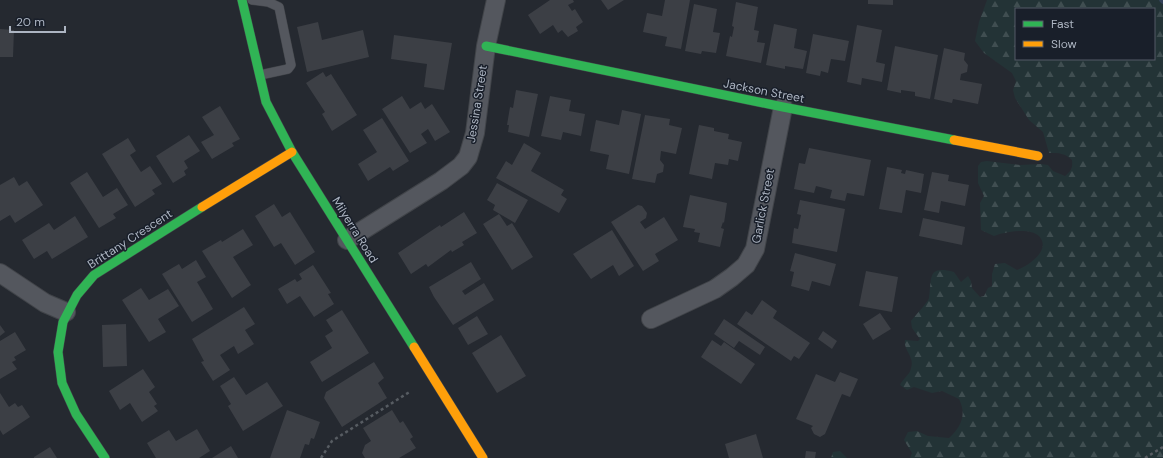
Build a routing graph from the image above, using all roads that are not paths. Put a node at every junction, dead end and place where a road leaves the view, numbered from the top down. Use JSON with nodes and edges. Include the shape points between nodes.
{"nodes":[{"id":1,"x":242,"y":0,"type":"edge"},
{"id":2,"x":252,"y":0,"type":"edge"},
{"id":3,"x":496,"y":0,"type":"edge"},
{"id":4,"x":486,"y":46,"type":"junction"},
{"id":5,"x":260,"y":74,"type":"junction"},
{"id":6,"x":783,"y":107,"type":"junction"},
{"id":7,"x":292,"y":152,"type":"junction"},
{"id":8,"x":1038,"y":156,"type":"dead end"},
{"id":9,"x":347,"y":240,"type":"junction"},
{"id":10,"x":0,"y":274,"type":"edge"},
{"id":11,"x":66,"y":312,"type":"junction"},
{"id":12,"x":651,"y":319,"type":"dead end"},
{"id":13,"x":105,"y":458,"type":"edge"},
{"id":14,"x":483,"y":458,"type":"edge"}],
"edges":[{"from":1,"to":5,"type":"street","name":"Milyerra Road"},
{"from":2,"to":5,"type":"lane","via":[[268,2],[279,8],[291,65],[288,69]]},
{"from":3,"to":4,"type":"street","name":"Jessina Street"},
{"from":4,"to":6,"type":"street","name":"Jackson Street"},
{"from":4,"to":9,"type":"street","name":"Jessina Street","via":[[475,133],[468,157],[441,181]]},
{"from":5,"to":7,"type":"street","name":"Milyerra Road","via":[[266,102]]},
{"from":6,"to":8,"type":"street","name":"Jackson Street"},
{"from":6,"to":12,"type":"street","name":"Garlick Street","via":[[755,249],[746,265],[715,289]]},
{"from":7,"to":9,"type":"street","name":"Milyerra Road"},
{"from":7,"to":11,"type":"street","name":"Brittany Crescent","via":[[108,265],[88,280]]},
{"from":9,"to":14,"type":"street","name":"Milyerra Road"},
{"from":10,"to":11,"type":"street","via":[[45,303]]},
{"from":11,"to":13,"type":"street","name":"Brittany Crescent","via":[[60,330],[58,371],[68,398]]}]}
